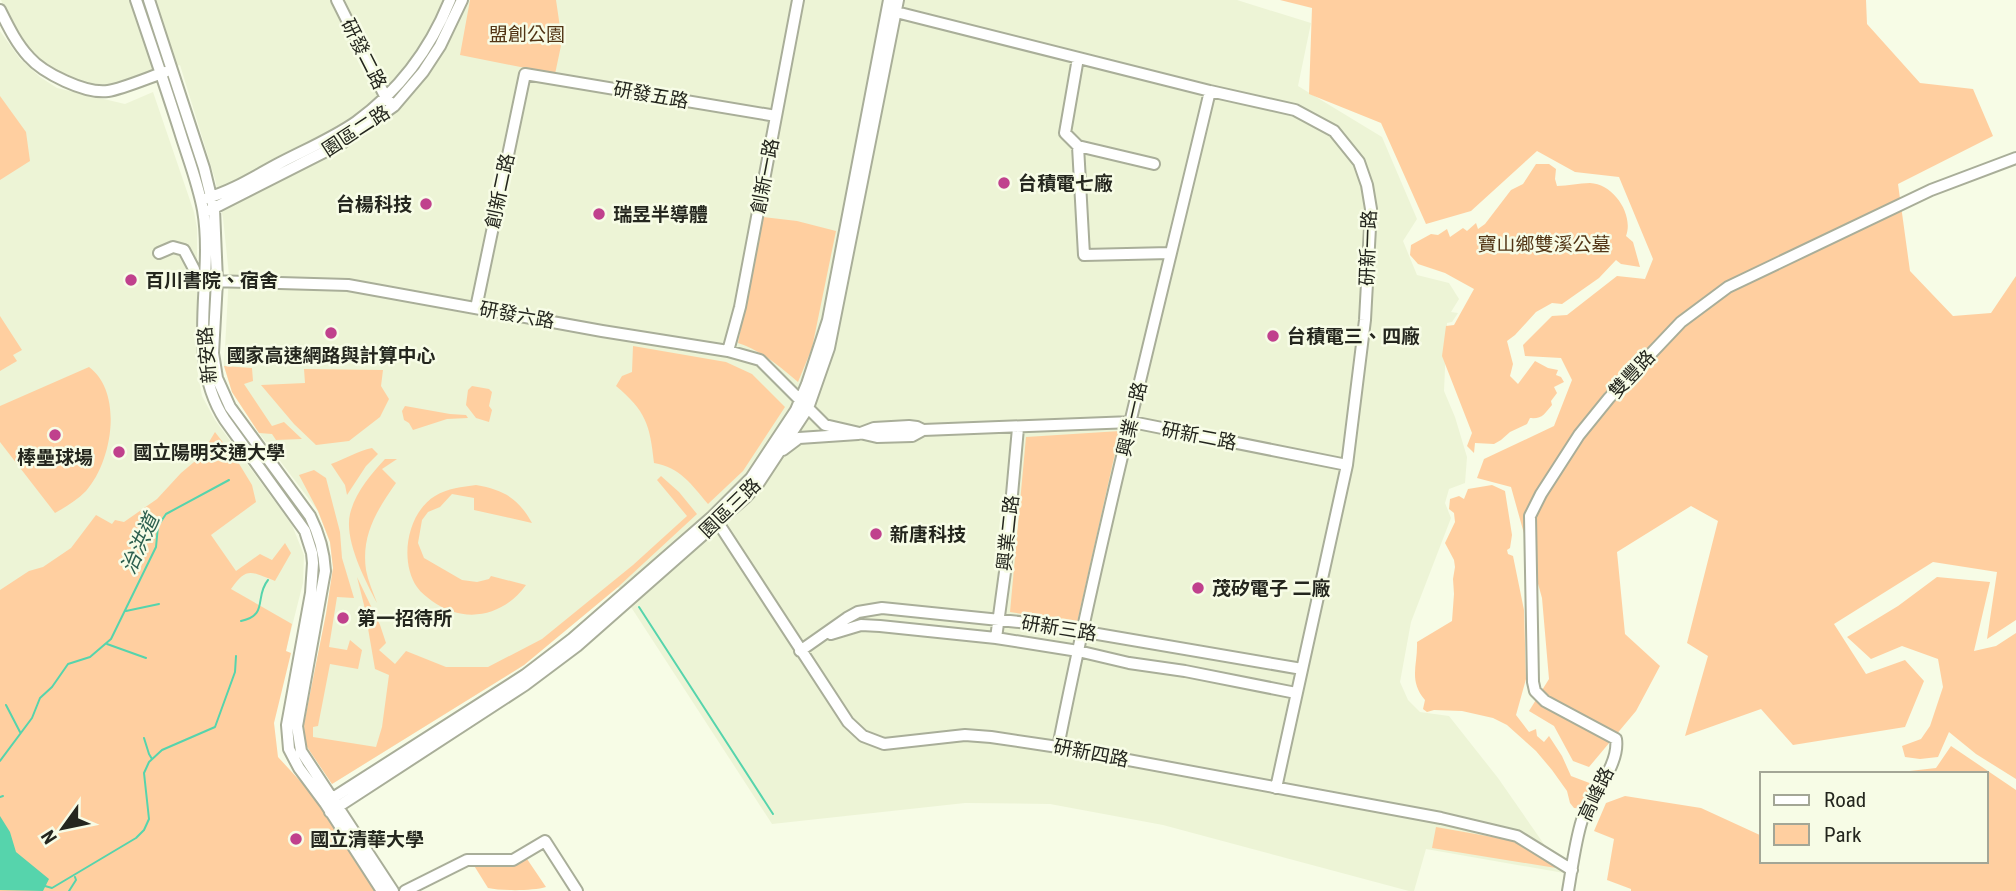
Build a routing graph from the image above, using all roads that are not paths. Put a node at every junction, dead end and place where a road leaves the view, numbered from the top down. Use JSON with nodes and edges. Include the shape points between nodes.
{"nodes":[{"id":1,"x":136,"y":0,"type":"edge"},
{"id":2,"x":149,"y":0,"type":"edge"},
{"id":3,"x":337,"y":0,"type":"edge"},
{"id":4,"x":450,"y":0,"type":"edge"},
{"id":5,"x":462,"y":0,"type":"edge"},
{"id":6,"x":798,"y":0,"type":"edge"},
{"id":7,"x":898,"y":0,"type":"edge"},
{"id":8,"x":891,"y":7,"type":"edge"},
{"id":9,"x":0,"y":10,"type":"edge"},
{"id":10,"x":1078,"y":58,"type":"junction"},
{"id":11,"x":167,"y":72,"type":"junction"},
{"id":12,"x":525,"y":74,"type":"joint"},
{"id":13,"x":1210,"y":92,"type":"junction"},
{"id":14,"x":390,"y":102,"type":"junction"},
{"id":15,"x":776,"y":116,"type":"junction"},
{"id":16,"x":1078,"y":146,"type":"junction"},
{"id":17,"x":2016,"y":158,"type":"edge"},
{"id":18,"x":1154,"y":164,"type":"dead end"},
{"id":19,"x":206,"y":198,"type":"junction"},
{"id":20,"x":209,"y":211,"type":"junction"},
{"id":21,"x":159,"y":253,"type":"dead end"},
{"id":22,"x":1170,"y":253,"type":"junction"},
{"id":23,"x":194,"y":269,"type":"dead end"},
{"id":24,"x":205,"y":280,"type":"junction"},
{"id":25,"x":217,"y":281,"type":"junction"},
{"id":26,"x":476,"y":308,"type":"junction"},
{"id":27,"x":728,"y":351,"type":"junction"},
{"id":28,"x":804,"y":404,"type":"junction"},
{"id":29,"x":1132,"y":422,"type":"junction"},
{"id":30,"x":1018,"y":428,"type":"junction"},
{"id":31,"x":858,"y":434,"type":"junction"},
{"id":32,"x":779,"y":453,"type":"junction"},
{"id":33,"x":1347,"y":465,"type":"junction"},
{"id":34,"x":715,"y":519,"type":"junction"},
{"id":35,"x":998,"y":618,"type":"junction"},
{"id":36,"x":1083,"y":631,"type":"junction"},
{"id":37,"x":822,"y":637,"type":"junction"},
{"id":38,"x":996,"y":638,"type":"junction"},
{"id":39,"x":1191,"y":649,"type":"junction"},
{"id":40,"x":800,"y":651,"type":"junction"},
{"id":41,"x":1078,"y":651,"type":"junction"},
{"id":42,"x":1302,"y":669,"type":"junction"},
{"id":43,"x":1185,"y":671,"type":"junction"},
{"id":44,"x":1296,"y":693,"type":"junction"},
{"id":45,"x":1616,"y":739,"type":"joint"},
{"id":46,"x":1058,"y":747,"type":"junction"},
{"id":47,"x":1276,"y":788,"type":"junction"},
{"id":48,"x":331,"y":805,"type":"junction"},
{"id":49,"x":1572,"y":870,"type":"junction"},
{"id":50,"x":382,"y":891,"type":"edge"},
{"id":51,"x":393,"y":891,"type":"edge"},
{"id":52,"x":405,"y":891,"type":"edge"},
{"id":53,"x":577,"y":891,"type":"edge"},
{"id":54,"x":1569,"y":891,"type":"edge"}],
"edges":[{"from":1,"to":11,"type":"street","name":"新安路"},
{"from":2,"to":11,"type":"street","name":"新安路"},
{"from":3,"to":14,"type":"street","name":"研發二路"},
{"from":4,"to":14,"type":"street","name":"園區二路","via":[[433,40]]},
{"from":5,"to":14,"type":"street","name":"園區二路","via":[[423,72]]},
{"from":6,"to":15,"type":"street","name":"創新一路"},
{"from":7,"to":8,"type":"street","name":"園區三路"},
{"from":8,"to":10,"type":"street","name":"研新一路"},
{"from":8,"to":28,"type":"street","name":"園區三路","via":[[828,320]]},
{"from":9,"to":11,"type":"street","via":[[30,59],[75,85],[108,91]]},
{"from":10,"to":13,"type":"street","name":"研新一路"},
{"from":10,"to":16,"type":"street","via":[[1065,134]]},
{"from":11,"to":19,"type":"street","name":"新安路"},
{"from":12,"to":15,"type":"street","name":"研發五路"},
{"from":12,"to":26,"type":"street","name":"創新二路"},
{"from":13,"to":22,"type":"street","name":"興業一路"},
{"from":13,"to":33,"type":"street","name":"研新一路","via":[[1295,110],[1334,131],[1359,162],[1371,209],[1365,320]]},
{"from":14,"to":19,"type":"street","name":"園區二路","via":[[249,180]]},
{"from":14,"to":20,"type":"street","name":"園區二路","via":[[359,133]]},
{"from":15,"to":27,"type":"street","name":"創新一路"},
{"from":16,"to":18,"type":"street"},
{"from":16,"to":22,"type":"street","via":[[1084,255]]},
{"from":17,"to":45,"type":"street","name":"雙豐路","via":[[1931,190],[1728,287],[1681,322],[1579,435],[1530,516],[1533,682],[1545,701]]},
{"from":19,"to":20,"type":"street","name":"新安路"},
{"from":20,"to":24,"type":"street","name":"新安路"},
{"from":20,"to":25,"type":"street","name":"新安路"},
{"from":21,"to":23,"type":"street","via":[[173,247],[184,250]]},
{"from":22,"to":29,"type":"street","name":"興業一路"},
{"from":24,"to":25,"type":"street","name":"研發六路"},
{"from":24,"to":48,"type":"street","name":"新安路","via":[[204,358],[210,391],[305,531],[312,553],[311,593],[287,737],[293,757]]},
{"from":25,"to":26,"type":"street","name":"研發六路","via":[[348,285]]},
{"from":25,"to":48,"type":"street","name":"新安路","via":[[217,378],[243,425],[310,516],[324,555],[297,738]]},
{"from":26,"to":27,"type":"street","name":"研發六路"},
{"from":27,"to":28,"type":"street","name":"研發六路","via":[[760,360]]},
{"from":28,"to":31,"type":"street","name":"研新二路","via":[[825,425]]},
{"from":28,"to":32,"type":"street","name":"園區三路"},
{"from":28,"to":34,"type":"street","name":"園區三路"},
{"from":29,"to":30,"type":"street","name":"研新二路"},
{"from":29,"to":33,"type":"street","name":"研新二路"},
{"from":29,"to":36,"type":"street","name":"興業一路"},
{"from":30,"to":31,"type":"street","name":"研新二路","via":[[923,430],[909,426]]},
{"from":30,"to":35,"type":"street","name":"興業二路"},
{"from":31,"to":32,"type":"street","name":"研新二路","via":[[799,438]]},
{"from":32,"to":34,"type":"street","name":"園區三路","via":[[758,484]]},
{"from":33,"to":42,"type":"street","name":"研新一路"},
{"from":34,"to":40,"type":"street","name":"研新四路"},
{"from":34,"to":48,"type":"street","name":"園區三路","via":[[577,646],[525,685]]},
{"from":35,"to":36,"type":"street","name":"研新三路"},
{"from":35,"to":37,"type":"street","name":"研新三路","via":[[882,608],[858,612]]},
{"from":35,"to":38,"type":"street","name":"興業二路"},
{"from":36,"to":39,"type":"street","name":"研新三路"},
{"from":36,"to":41,"type":"street","name":"興業一路"},
{"from":37,"to":38,"type":"street","name":"研新三路","via":[[861,625]]},
{"from":37,"to":40,"type":"street","name":"研新三路"},
{"from":38,"to":41,"type":"street","name":"研新三路"},
{"from":39,"to":42,"type":"street","name":"研新三路"},
{"from":39,"to":43,"type":"street"},
{"from":40,"to":46,"type":"street","name":"研新四路","via":[[848,722],[863,736],[884,744],[965,735]]},
{"from":41,"to":43,"type":"street","name":"研新三路"},
{"from":41,"to":46,"type":"street","name":"興業一路"},
{"from":42,"to":44,"type":"street","name":"研新一路"},
{"from":43,"to":44,"type":"street","name":"研新三路"},
{"from":44,"to":47,"type":"street","name":"研新一路"},
{"from":45,"to":49,"type":"street","name":"高峰路","via":[[1618,748],[1581,822]]},
{"from":46,"to":47,"type":"street","name":"研新四路"},
{"from":47,"to":49,"type":"street","name":"研新四路","via":[[1517,836]]},
{"from":48,"to":50,"type":"street"},
{"from":48,"to":51,"type":"street"},
{"from":49,"to":54,"type":"street","name":"高峰路"},
{"from":52,"to":53,"type":"street","via":[[467,860],[513,860],[545,841]]}]}
